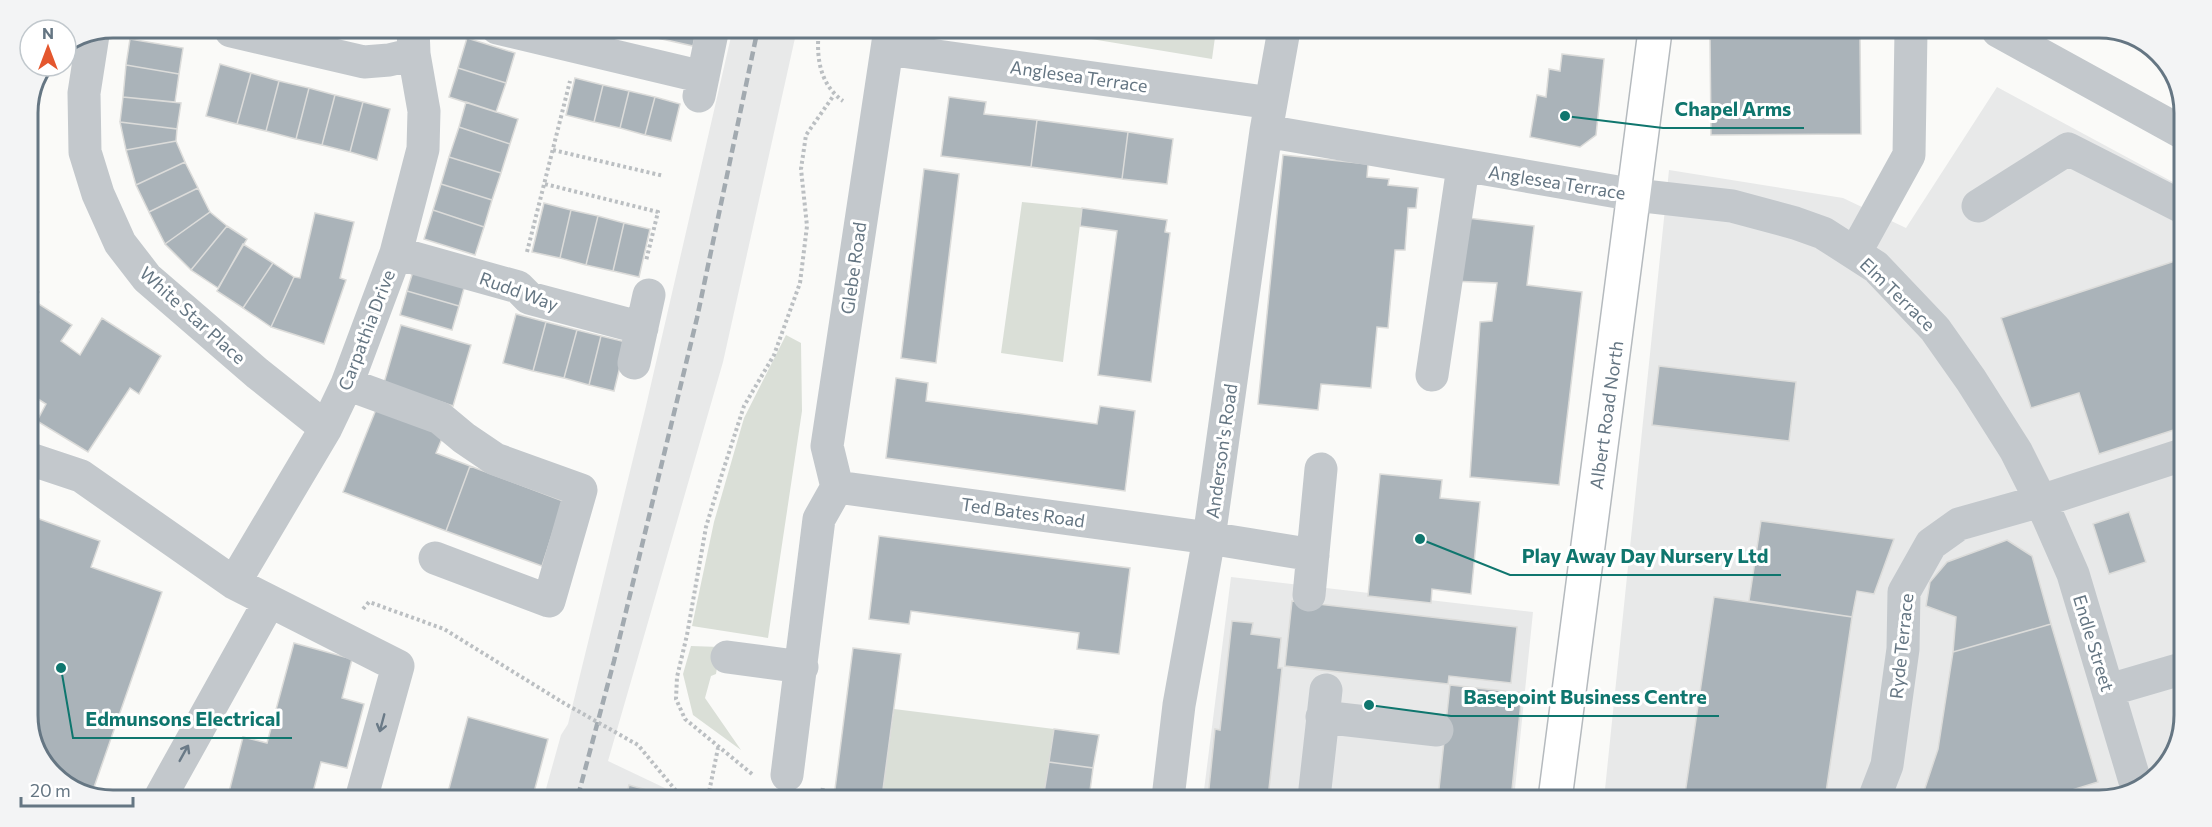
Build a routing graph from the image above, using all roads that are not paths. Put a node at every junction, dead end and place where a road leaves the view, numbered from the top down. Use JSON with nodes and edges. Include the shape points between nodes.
{"nodes":[{"id":1,"x":261,"y":38,"type":"edge"},
{"id":2,"x":416,"y":38,"type":"edge"},
{"id":3,"x":419,"y":38,"type":"edge"},
{"id":4,"x":543,"y":38,"type":"edge"},
{"id":5,"x":711,"y":38,"type":"edge"},
{"id":6,"x":1283,"y":38,"type":"edge"},
{"id":7,"x":1654,"y":38,"type":"edge"},
{"id":8,"x":1911,"y":38,"type":"edge"},
{"id":9,"x":2011,"y":38,"type":"edge"},
{"id":10,"x":888,"y":39,"type":"edge"},
{"id":11,"x":92,"y":41,"type":"edge"},
{"id":12,"x":1269,"y":117,"type":"junction"},
{"id":13,"x":2174,"y":128,"type":"edge"},
{"id":14,"x":1463,"y":167,"type":"junction"},
{"id":15,"x":1635,"y":195,"type":"junction"},
{"id":16,"x":2174,"y":203,"type":"edge"},
{"id":17,"x":1978,"y":206,"type":"dead end"},
{"id":18,"x":396,"y":253,"type":"junction"},
{"id":19,"x":1855,"y":253,"type":"junction"},
{"id":20,"x":649,"y":295,"type":"road end"},
{"id":21,"x":642,"y":328,"type":"junction"},
{"id":22,"x":634,"y":363,"type":"dead end"},
{"id":23,"x":1432,"y":375,"type":"dead end"},
{"id":24,"x":347,"y":384,"type":"junction"},
{"id":25,"x":326,"y":428,"type":"junction"},
{"id":26,"x":2174,"y":457,"type":"edge"},
{"id":27,"x":38,"y":462,"type":"edge"},
{"id":28,"x":1321,"y":470,"type":"dead end"},
{"id":29,"x":837,"y":487,"type":"junction"},
{"id":30,"x":2041,"y":501,"type":"junction"},
{"id":31,"x":1209,"y":538,"type":"junction"},
{"id":32,"x":1312,"y":555,"type":"junction"},
{"id":33,"x":435,"y":558,"type":"dead end"},
{"id":34,"x":234,"y":583,"type":"junction"},
{"id":35,"x":1309,"y":595,"type":"dead end"},
{"id":36,"x":269,"y":602,"type":"junction"},
{"id":37,"x":728,"y":657,"type":"dead end"},
{"id":38,"x":802,"y":667,"type":"junction"},
{"id":39,"x":2174,"y":671,"type":"edge"},
{"id":40,"x":2109,"y":690,"type":"junction"},
{"id":41,"x":1437,"y":730,"type":"dead end"},
{"id":42,"x":788,"y":775,"type":"dead end"},
{"id":43,"x":2136,"y":780,"type":"edge"},
{"id":44,"x":164,"y":790,"type":"edge"},
{"id":45,"x":364,"y":790,"type":"edge"},
{"id":46,"x":1169,"y":790,"type":"edge"},
{"id":47,"x":1315,"y":790,"type":"edge"},
{"id":48,"x":1557,"y":790,"type":"edge"},
{"id":49,"x":1878,"y":790,"type":"edge"}],
"edges":[{"from":1,"to":2,"type":"street","name":"Carpathia Drive","via":[[364,62],[389,60]]},
{"from":3,"to":18,"type":"street","name":"Carpathia Drive","via":[[423,149]]},
{"from":4,"to":5,"type":"street","via":[[579,46],[701,87]]},
{"from":6,"to":12,"type":"street","name":"Anderson's Road"},
{"from":7,"to":15,"type":"main road","name":"Albert Road North"},
{"from":8,"to":19,"type":"street","via":[[1909,155]]},
{"from":9,"to":13,"type":"street"},
{"from":10,"to":12,"type":"street","name":"Anglesea Terrace"},
{"from":10,"to":29,"type":"street","name":"Glebe Road","via":[[827,446]]},
{"from":11,"to":25,"type":"street","name":"White Star Place","via":[[84,93],[85,152],[120,243],[147,278]]},
{"from":12,"to":14,"type":"street","name":"Anglesea Terrace"},
{"from":12,"to":31,"type":"street","name":"Anderson's Road"},
{"from":14,"to":15,"type":"street","name":"Anglesea Terrace"},
{"from":14,"to":23,"type":"street"},
{"from":15,"to":19,"type":"street","name":"Elm Terrace","via":[[1732,206],[1823,233]]},
{"from":15,"to":48,"type":"main road","name":"Albert Road North"},
{"from":16,"to":17,"type":"street","via":[[2068,148]]},
{"from":18,"to":21,"type":"street","name":"Rudd Way","via":[[518,287],[529,298]]},
{"from":18,"to":24,"type":"street","name":"Carpathia Drive"},
{"from":19,"to":30,"type":"street","name":"Elm Terrace","via":[[1876,267],[1935,329],[1994,414]]},
{"from":20,"to":21,"type":"street"},
{"from":21,"to":22,"type":"street"},
{"from":24,"to":25,"type":"street","name":"Carpathia Drive"},
{"from":24,"to":33,"type":"street","via":[[440,418],[495,459],[580,490],[549,601]]},
{"from":25,"to":34,"type":"street","name":"Carpathia Drive"},
{"from":26,"to":30,"type":"street","name":"Ryde Terrace"},
{"from":27,"to":34,"type":"street","via":[[81,476]]},
{"from":28,"to":32,"type":"street"},
{"from":29,"to":31,"type":"street","name":"Ted Bates Road"},
{"from":29,"to":38,"type":"street","via":[[819,519]]},
{"from":30,"to":40,"type":"street","name":"Endle Street","via":[[2073,574]]},
{"from":30,"to":49,"type":"street","name":"Ryde Terrace","via":[[1959,524],[1931,544],[1916,568],[1904,592],[1903,649],[1887,765]]},
{"from":31,"to":32,"type":"street","name":"Ted Bates Road"},
{"from":31,"to":46,"type":"street","name":"Anderson's Road","via":[[1179,705]]},
{"from":32,"to":35,"type":"street"},
{"from":34,"to":36,"type":"street"},
{"from":44,"to":36,"type":"street","one_way":true},
{"from":36,"to":45,"type":"street","one_way":true,"via":[[398,666]]},
{"from":37,"to":38,"type":"street"},
{"from":38,"to":42,"type":"street"},
{"from":39,"to":40,"type":"street"},
{"from":40,"to":43,"type":"street","name":"Endle Street"},
{"from":41,"to":47,"type":"street","via":[[1324,704]]}]}
